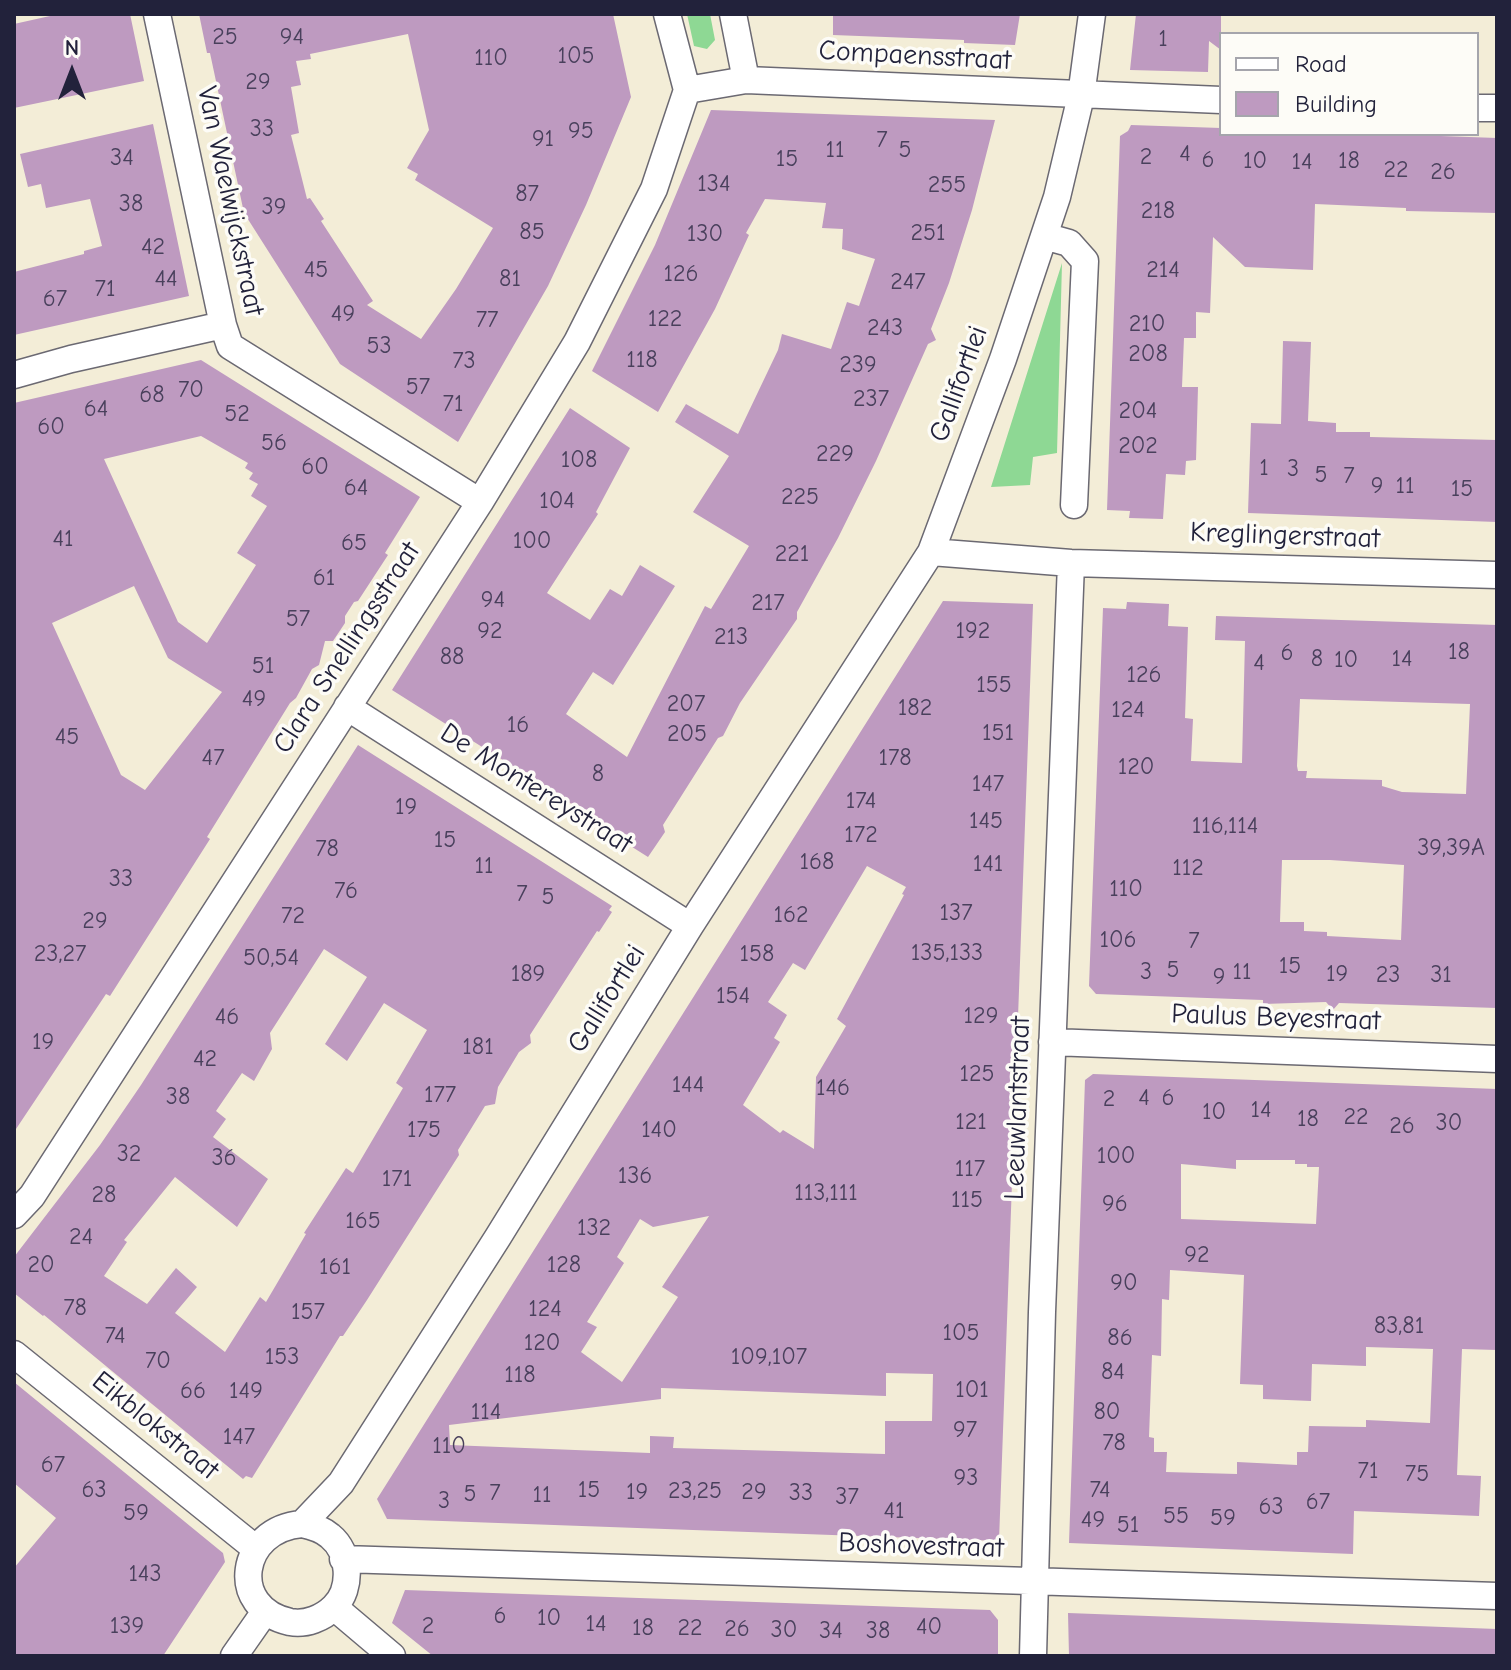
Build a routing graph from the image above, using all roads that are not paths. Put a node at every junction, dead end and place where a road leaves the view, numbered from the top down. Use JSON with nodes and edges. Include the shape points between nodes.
{"nodes":[{"id":1,"x":157,"y":14,"type":"edge"},
{"id":2,"x":667,"y":14,"type":"edge"},
{"id":3,"x":733,"y":14,"type":"edge"},
{"id":4,"x":1092,"y":14,"type":"edge"},
{"id":5,"x":746,"y":80,"type":"junction"},
{"id":6,"x":687,"y":90,"type":"junction"},
{"id":7,"x":1081,"y":96,"type":"junction"},
{"id":8,"x":1219,"y":100,"type":"edge"},
{"id":9,"x":1044,"y":236,"type":"junction"},
{"id":10,"x":223,"y":325,"type":"junction"},
{"id":11,"x":14,"y":375,"type":"edge"},
{"id":12,"x":480,"y":502,"type":"junction"},
{"id":13,"x":1074,"y":505,"type":"dead end"},
{"id":14,"x":931,"y":552,"type":"junction"},
{"id":15,"x":1071,"y":563,"type":"junction"},
{"id":16,"x":1497,"y":575,"type":"edge"},
{"id":17,"x":347,"y":707,"type":"junction"},
{"id":18,"x":690,"y":926,"type":"junction"},
{"id":19,"x":1052,"y":1042,"type":"junction"},
{"id":20,"x":1497,"y":1059,"type":"edge"},
{"id":21,"x":20,"y":1198,"type":"edge"},
{"id":22,"x":14,"y":1354,"type":"edge"},
{"id":23,"x":341,"y":1483,"type":"junction"},
{"id":24,"x":302,"y":1524,"type":"junction"},
{"id":25,"x":330,"y":1536,"type":"junction"},
{"id":26,"x":255,"y":1548,"type":"junction"},
{"id":27,"x":343,"y":1559,"type":"junction"},
{"id":28,"x":1033,"y":1581,"type":"junction"},
{"id":29,"x":1497,"y":1596,"type":"edge"},
{"id":30,"x":334,"y":1607,"type":"junction"},
{"id":31,"x":264,"y":1613,"type":"junction"},
{"id":32,"x":234,"y":1656,"type":"edge"},
{"id":33,"x":392,"y":1656,"type":"edge"},
{"id":34,"x":1033,"y":1656,"type":"edge"}],
"edges":[{"from":1,"to":10,"type":"street","name":"Van Waelwijckstraat"},
{"from":2,"to":6,"type":"street"},
{"from":3,"to":5,"type":"street"},
{"from":4,"to":7,"type":"street","name":"Gallifortlei"},
{"from":5,"to":6,"type":"street"},
{"from":5,"to":7,"type":"street","name":"Compaensstraat"},
{"from":6,"to":12,"type":"street","name":"Clara Snellingsstraat","via":[[654,189],[577,342]]},
{"from":7,"to":8,"type":"street","name":"Compaensstraat"},
{"from":7,"to":9,"type":"street","name":"Gallifortlei"},
{"from":9,"to":13,"type":"street","via":[[1069,243],[1085,261]]},
{"from":9,"to":14,"type":"street","name":"Gallifortlei"},
{"from":10,"to":11,"type":"street"},
{"from":10,"to":12,"type":"street","name":"Van Waelwijckstraat","via":[[230,346]]},
{"from":12,"to":17,"type":"street","name":"Clara Snellingsstraat"},
{"from":14,"to":15,"type":"street"},
{"from":14,"to":18,"type":"street","name":"Gallifortlei"},
{"from":15,"to":16,"type":"street","name":"Kreglingerstraat"},
{"from":15,"to":19,"type":"street","name":"Leeuwlantstraat"},
{"from":17,"to":18,"type":"street","name":"De Montereystraat"},
{"from":17,"to":21,"type":"street","name":"Clara Snellingsstraat"},
{"from":18,"to":23,"type":"street","name":"Gallifortlei"},
{"from":19,"to":20,"type":"street","name":"Paulus Beyestraat"},
{"from":19,"to":28,"type":"street","name":"Leeuwlantstraat"},
{"from":22,"to":26,"type":"street","name":"Eikblokstraat"},
{"from":23,"to":24,"type":"street","name":"Gallifortlei"},
{"from":23,"to":25,"type":"street","name":"Gallifortlei"},
{"from":24,"to":25,"type":"street"},
{"from":24,"to":26,"type":"street","via":[[275,1530]]},
{"from":25,"to":27,"type":"street"},
{"from":26,"to":31,"type":"street","via":[[248,1580]]},
{"from":27,"to":28,"type":"street","name":"Boshovestraat"},
{"from":27,"to":30,"type":"street","via":[[347,1582]]},
{"from":28,"to":29,"type":"street","name":"Boshovestraat"},
{"from":28,"to":34,"type":"street","name":"Leeuwlantstraat"},
{"from":30,"to":31,"type":"street","via":[[298,1624]]},
{"from":30,"to":33,"type":"street"},
{"from":31,"to":32,"type":"street"}]}
